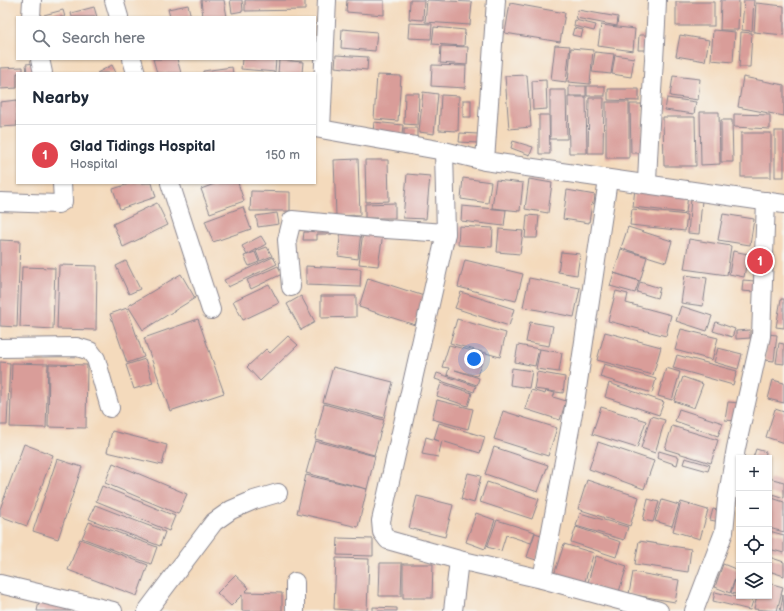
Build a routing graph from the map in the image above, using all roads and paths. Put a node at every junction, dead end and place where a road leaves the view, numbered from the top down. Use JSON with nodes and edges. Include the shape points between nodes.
{"nodes":[{"id":1,"x":32,"y":0,"type":"edge"},
{"id":2,"x":114,"y":0,"type":"edge"},
{"id":3,"x":327,"y":0,"type":"edge"},
{"id":4,"x":496,"y":0,"type":"edge"},
{"id":5,"x":657,"y":0,"type":"edge"},
{"id":6,"x":31,"y":16,"type":"edge"},
{"id":7,"x":120,"y":16,"type":"edge"},
{"id":8,"x":40,"y":60,"type":"edge"},
{"id":9,"x":132,"y":60,"type":"edge"},
{"id":10,"x":43,"y":72,"type":"edge"},
{"id":11,"x":136,"y":72,"type":"edge"},
{"id":12,"x":318,"y":128,"type":"edge"},
{"id":13,"x":444,"y":151,"type":"junction"},
{"id":14,"x":485,"y":161,"type":"junction"},
{"id":15,"x":608,"y":180,"type":"junction"},
{"id":16,"x":62,"y":184,"type":"edge"},
{"id":17,"x":170,"y":184,"type":"edge"},
{"id":18,"x":647,"y":184,"type":"junction"},
{"id":19,"x":0,"y":202,"type":"edge"},
{"id":20,"x":775,"y":202,"type":"edge"},
{"id":21,"x":446,"y":233,"type":"junction"},
{"id":22,"x":291,"y":287,"type":"dead end"},
{"id":23,"x":211,"y":310,"type":"dead end"},
{"id":24,"x":0,"y":348,"type":"edge"},
{"id":25,"x":110,"y":408,"type":"dead end"},
{"id":26,"x":278,"y":494,"type":"dead end"},
{"id":27,"x":459,"y":560,"type":"junction"},
{"id":28,"x":542,"y":579,"type":"junction"},
{"id":29,"x":295,"y":582,"type":"dead end"},
{"id":30,"x":0,"y":584,"type":"edge"},
{"id":31,"x":113,"y":611,"type":"edge"},
{"id":32,"x":147,"y":611,"type":"edge"},
{"id":33,"x":295,"y":611,"type":"edge"},
{"id":34,"x":453,"y":611,"type":"edge"},
{"id":35,"x":660,"y":611,"type":"edge"},
{"id":36,"x":694,"y":611,"type":"edge"}],
"edges":[{"from":1,"to":6,"type":"street"},
{"from":2,"to":7,"type":"street"},
{"from":3,"to":12,"type":"street"},
{"from":4,"to":14,"type":"street"},
{"from":5,"to":18,"type":"street"},
{"from":8,"to":10,"type":"street"},
{"from":9,"to":11,"type":"street"},
{"from":12,"to":13,"type":"street"},
{"from":13,"to":14,"type":"street"},
{"from":13,"to":21,"type":"street"},
{"from":14,"to":15,"type":"street"},
{"from":15,"to":18,"type":"street"},
{"from":15,"to":28,"type":"street","via":[[575,402]]},
{"from":16,"to":19,"type":"street","via":[[63,201],[58,204]]},
{"from":17,"to":23,"type":"street"},
{"from":18,"to":20,"type":"street"},
{"from":20,"to":36,"type":"street","via":[[761,336],[736,448],[724,532]]},
{"from":21,"to":22,"type":"street","via":[[386,230],[292,220],[287,240]]},
{"from":21,"to":27,"type":"street","via":[[381,521],[382,532],[388,540]]},
{"from":24,"to":25,"type":"street","via":[[77,347],[90,351],[96,359]]},
{"from":26,"to":32,"type":"street","via":[[254,500],[231,510],[214,522]]},
{"from":27,"to":28,"type":"street"},
{"from":27,"to":34,"type":"street"},
{"from":28,"to":35,"type":"street"},
{"from":29,"to":33,"type":"street"},
{"from":30,"to":31,"type":"street"}]}
